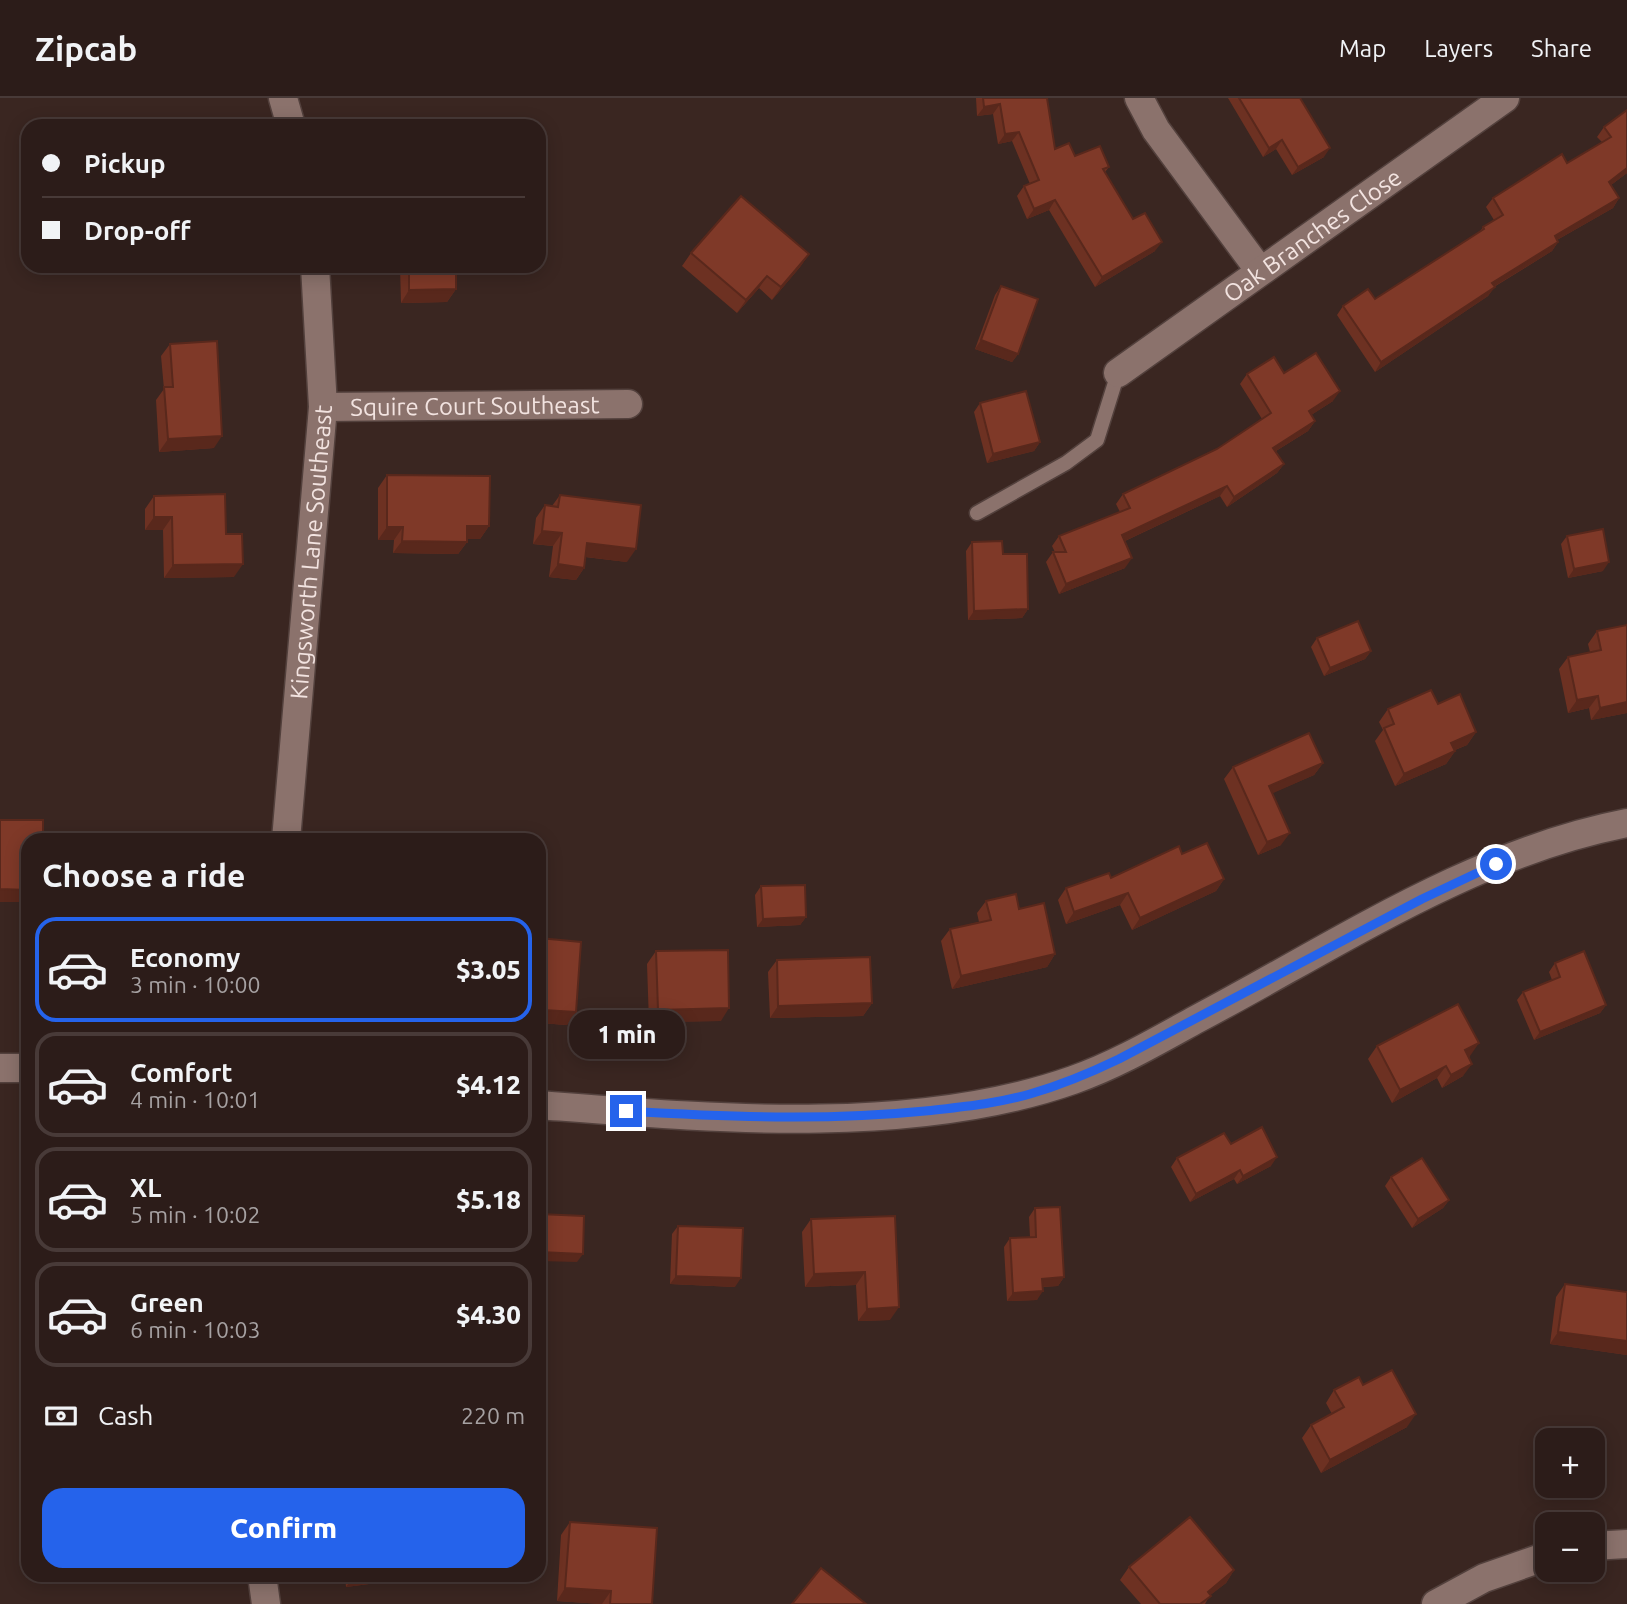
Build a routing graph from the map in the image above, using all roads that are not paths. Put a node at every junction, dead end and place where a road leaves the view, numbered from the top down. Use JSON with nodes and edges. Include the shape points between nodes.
{"nodes":[{"id":1,"x":283,"y":98,"type":"edge"},
{"id":2,"x":1139,"y":98,"type":"edge"},
{"id":3,"x":1505,"y":98,"type":"edge"},
{"id":4,"x":289,"y":119,"type":"edge"},
{"id":5,"x":1260,"y":271,"type":"junction"},
{"id":6,"x":314,"y":273,"type":"edge"},
{"id":7,"x":1118,"y":373,"type":"joint"},
{"id":8,"x":628,"y":404,"type":"dead end"},
{"id":9,"x":323,"y":407,"type":"junction"},
{"id":10,"x":977,"y":513,"type":"dead end"},
{"id":11,"x":1627,"y":823,"type":"edge"},
{"id":12,"x":287,"y":833,"type":"edge"},
{"id":13,"x":0,"y":1068,"type":"edge"},
{"id":14,"x":21,"y":1068,"type":"edge"},
{"id":15,"x":546,"y":1105,"type":"edge"},
{"id":16,"x":1627,"y":1544,"type":"edge"},
{"id":17,"x":1605,"y":1545,"type":"edge"},
{"id":18,"x":1535,"y":1560,"type":"edge"},
{"id":19,"x":263,"y":1582,"type":"edge"},
{"id":20,"x":266,"y":1604,"type":"edge"},
{"id":21,"x":1436,"y":1604,"type":"edge"}],
"edges":[{"from":1,"to":4,"type":"street"},
{"from":2,"to":5,"type":"street","via":[[1156,130]]},
{"from":3,"to":5,"type":"street","name":"Oak Branches Close"},
{"from":5,"to":7,"type":"street","name":"Oak Branches Close"},
{"from":6,"to":9,"type":"street","name":"Kingsworth Lane Southeast"},
{"from":7,"to":10,"type":"lane","via":[[1097,440],[1066,463]]},
{"from":8,"to":9,"type":"street","name":"Squire Court Southeast"},
{"from":9,"to":12,"type":"street","name":"Kingsworth Lane Southeast"},
{"from":11,"to":15,"type":"street","via":[[1554,842],[1476,872],[1119,1059],[1028,1095],[980,1105],[829,1118]]},
{"from":13,"to":14,"type":"street"},
{"from":16,"to":17,"type":"street"},
{"from":18,"to":21,"type":"street","via":[[1484,1578]]},
{"from":19,"to":20,"type":"street"}]}
